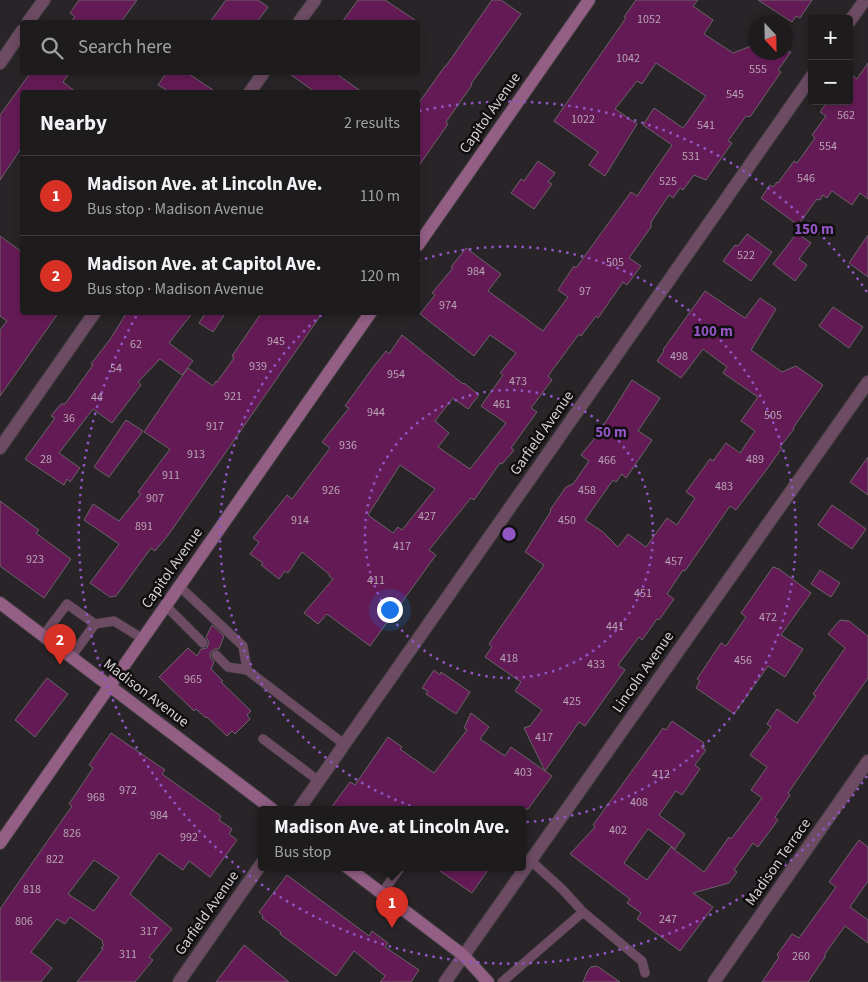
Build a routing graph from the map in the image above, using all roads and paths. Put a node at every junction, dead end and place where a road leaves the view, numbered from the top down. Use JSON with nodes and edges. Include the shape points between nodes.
{"nodes":[{"id":1,"x":44,"y":0,"type":"edge"},
{"id":2,"x":315,"y":0,"type":"edge"},
{"id":3,"x":589,"y":0,"type":"edge"},
{"id":4,"x":865,"y":0,"type":"edge"},
{"id":5,"x":853,"y":16,"type":"edge"},
{"id":6,"x":29,"y":20,"type":"edge"},
{"id":7,"x":300,"y":20,"type":"edge"},
{"id":8,"x":20,"y":34,"type":"edge"},
{"id":9,"x":0,"y":63,"type":"edge"},
{"id":10,"x":262,"y":75,"type":"edge"},
{"id":11,"x":808,"y":82,"type":"edge"},
{"id":12,"x":251,"y":90,"type":"edge"},
{"id":13,"x":420,"y":243,"type":"edge"},
{"id":14,"x":93,"y":315,"type":"edge"},
{"id":15,"x":369,"y":315,"type":"edge"},
{"id":16,"x":868,"y":382,"type":"edge"},
{"id":17,"x":0,"y":448,"type":"edge"},
{"id":18,"x":179,"y":586,"type":"junction"},
{"id":19,"x":0,"y":603,"type":"edge"},
{"id":20,"x":166,"y":606,"type":"junction"},
{"id":21,"x":95,"y":624,"type":"junction"},
{"id":22,"x":43,"y":636,"type":"junction"},
{"id":23,"x":143,"y":639,"type":"junction"},
{"id":24,"x":203,"y":643,"type":"dead end"},
{"id":25,"x":216,"y":655,"type":"dead end"},
{"id":26,"x":71,"y":657,"type":"junction"},
{"id":27,"x":247,"y":670,"type":"junction"},
{"id":28,"x":110,"y":686,"type":"junction"},
{"id":29,"x":263,"y":740,"type":"dead end"},
{"id":30,"x":344,"y":744,"type":"junction"},
{"id":31,"x":868,"y":761,"type":"edge"},
{"id":32,"x":319,"y":781,"type":"junction"},
{"id":33,"x":268,"y":806,"type":"edge"},
{"id":34,"x":302,"y":806,"type":"edge"},
{"id":35,"x":0,"y":843,"type":"edge"},
{"id":36,"x":530,"y":860,"type":"junction"},
{"id":37,"x":526,"y":866,"type":"edge"},
{"id":38,"x":258,"y":869,"type":"edge"},
{"id":39,"x":352,"y":871,"type":"edge"},
{"id":40,"x":398,"y":871,"type":"edge"},
{"id":41,"x":522,"y":871,"type":"edge"},
{"id":42,"x":382,"y":893,"type":"junction"},
{"id":43,"x":583,"y":912,"type":"junction"},
{"id":44,"x":464,"y":955,"type":"junction"},
{"id":45,"x":645,"y":973,"type":"dead end"},
{"id":46,"x":179,"y":982,"type":"edge"},
{"id":47,"x":445,"y":982,"type":"edge"},
{"id":48,"x":488,"y":982,"type":"edge"},
{"id":49,"x":502,"y":982,"type":"edge"},
{"id":50,"x":714,"y":982,"type":"edge"}],
"edges":[{"from":1,"to":6,"type":"street"},
{"from":2,"to":7,"type":"street"},
{"from":3,"to":13,"type":"main road","name":"Capitol Avenue"},
{"from":4,"to":5,"type":"street"},
{"from":8,"to":9,"type":"street"},
{"from":10,"to":12,"type":"street"},
{"from":11,"to":30,"type":"street","name":"Garfield Avenue"},
{"from":14,"to":17,"type":"street"},
{"from":15,"to":18,"type":"main road","name":"Capitol Avenue"},
{"from":16,"to":36,"type":"street","name":"Lincoln Avenue"},
{"from":18,"to":20,"type":"main road","name":"Capitol Avenue"},
{"from":18,"to":27,"type":"lane","via":[[244,646]]},
{"from":19,"to":22,"type":"main road","name":"Madison Avenue"},
{"from":20,"to":23,"type":"main road","name":"Capitol Avenue"},
{"from":20,"to":24,"type":"lane"},
{"from":21,"to":22,"type":"lane","via":[[67,604]]},
{"from":21,"to":23,"type":"lane","via":[[114,622]]},
{"from":21,"to":26,"type":"lane"},
{"from":22,"to":26,"type":"main road","name":"Madison Avenue"},
{"from":23,"to":28,"type":"main road","name":"Capitol Avenue"},
{"from":25,"to":27,"type":"lane","via":[[228,667]]},
{"from":26,"to":28,"type":"main road","name":"Madison Avenue"},
{"from":27,"to":30,"type":"lane"},
{"from":28,"to":33,"type":"main road","name":"Madison Avenue"},
{"from":28,"to":35,"type":"main road","name":"Capitol Avenue"},
{"from":29,"to":32,"type":"lane"},
{"from":30,"to":32,"type":"street","name":"Garfield Avenue"},
{"from":31,"to":50,"type":"street","name":"Madison Terrace"},
{"from":32,"to":34,"type":"street","name":"Garfield Avenue"},
{"from":36,"to":37,"type":"street","name":"Lincoln Avenue"},
{"from":36,"to":43,"type":"lane"},
{"from":38,"to":46,"type":"street","name":"Garfield Avenue"},
{"from":39,"to":42,"type":"main road"},
{"from":40,"to":42,"type":"lane"},
{"from":41,"to":44,"type":"street","name":"Lincoln Avenue"},
{"from":42,"to":44,"type":"main road"},
{"from":43,"to":45,"type":"lane","via":[[642,961]]},
{"from":43,"to":49,"type":"lane"},
{"from":44,"to":47,"type":"street","name":"Lincoln Avenue"},
{"from":44,"to":48,"type":"main road"}]}
